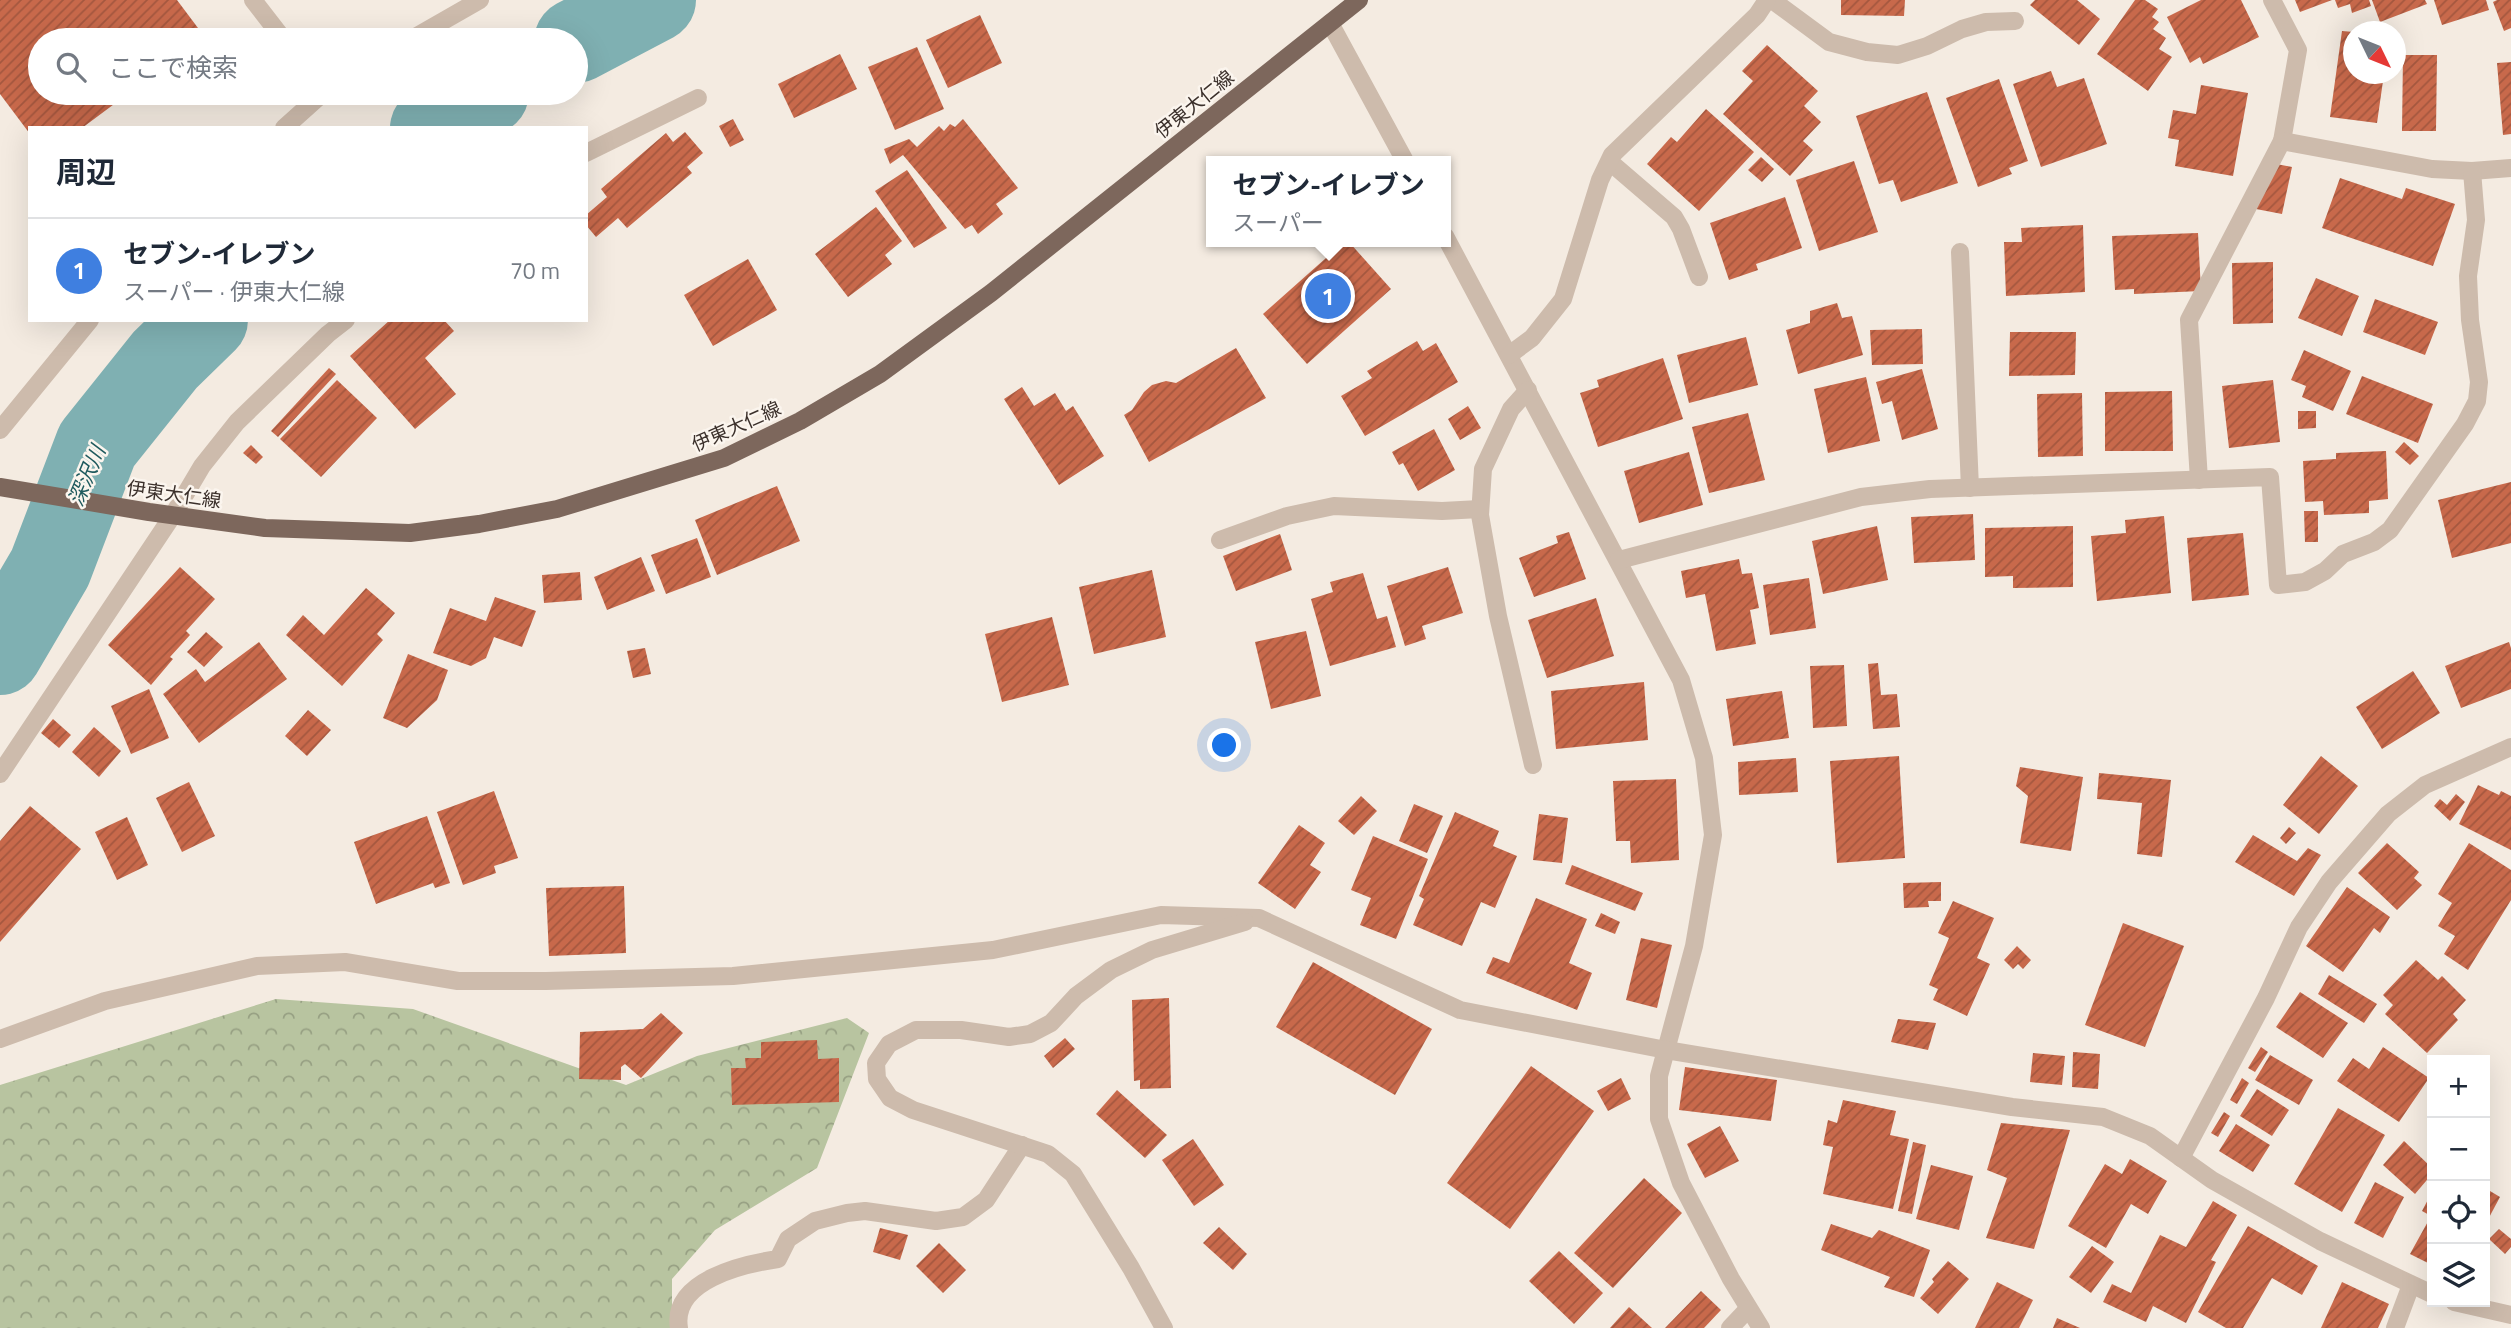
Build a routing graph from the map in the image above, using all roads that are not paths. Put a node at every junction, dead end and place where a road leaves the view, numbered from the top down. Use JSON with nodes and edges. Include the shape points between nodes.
{"nodes":[{"id":1,"x":253,"y":0,"type":"edge"},
{"id":2,"x":480,"y":0,"type":"edge"},
{"id":3,"x":1359,"y":0,"type":"edge"},
{"id":4,"x":1770,"y":0,"type":"edge"},
{"id":5,"x":2272,"y":0,"type":"edge"},
{"id":6,"x":2015,"y":21,"type":"dead end"},
{"id":7,"x":1330,"y":23,"type":"junction"},
{"id":8,"x":275,"y":28,"type":"edge"},
{"id":9,"x":431,"y":28,"type":"edge"},
{"id":10,"x":698,"y":98,"type":"dead end"},
{"id":11,"x":310,"y":105,"type":"edge"},
{"id":12,"x":286,"y":126,"type":"edge"},
{"id":13,"x":2282,"y":141,"type":"junction"},
{"id":14,"x":588,"y":152,"type":"edge"},
{"id":15,"x":1402,"y":156,"type":"edge"},
{"id":16,"x":1610,"y":162,"type":"junction"},
{"id":17,"x":2511,"y":168,"type":"edge"},
{"id":18,"x":2472,"y":171,"type":"junction"},
{"id":19,"x":1451,"y":247,"type":"edge"},
{"id":20,"x":1960,"y":252,"type":"dead end"},
{"id":21,"x":1699,"y":278,"type":"dead end"},
{"id":22,"x":88,"y":322,"type":"edge"},
{"id":23,"x":343,"y":322,"type":"edge"},
{"id":24,"x":1509,"y":355,"type":"junction"},
{"id":25,"x":1528,"y":390,"type":"junction"},
{"id":26,"x":0,"y":430,"type":"edge"},
{"id":27,"x":2199,"y":480,"type":"junction"},
{"id":28,"x":0,"y":487,"type":"edge"},
{"id":29,"x":1970,"y":488,"type":"junction"},
{"id":30,"x":1480,"y":509,"type":"junction"},
{"id":31,"x":173,"y":515,"type":"junction"},
{"id":32,"x":1220,"y":540,"type":"dead end"},
{"id":33,"x":1619,"y":561,"type":"junction"},
{"id":34,"x":2511,"y":747,"type":"edge"},
{"id":35,"x":1533,"y":765,"type":"dead end"},
{"id":36,"x":0,"y":774,"type":"edge"},
{"id":37,"x":1259,"y":918,"type":"junction"},
{"id":38,"x":0,"y":1039,"type":"edge"},
{"id":39,"x":1666,"y":1050,"type":"junction"},
{"id":40,"x":1022,"y":1145,"type":"junction"},
{"id":41,"x":2181,"y":1158,"type":"junction"},
{"id":42,"x":2411,"y":1284,"type":"junction"},
{"id":43,"x":2427,"y":1292,"type":"edge"},
{"id":44,"x":2476,"y":1307,"type":"edge"},
{"id":45,"x":1748,"y":1309,"type":"junction"},
{"id":46,"x":2511,"y":1315,"type":"edge"},
{"id":47,"x":679,"y":1328,"type":"edge"},
{"id":48,"x":1164,"y":1328,"type":"edge"},
{"id":49,"x":1730,"y":1328,"type":"edge"},
{"id":50,"x":1761,"y":1328,"type":"edge"},
{"id":51,"x":2395,"y":1328,"type":"edge"}],
"edges":[{"from":1,"to":8,"type":"street"},
{"from":2,"to":9,"type":"street"},
{"from":3,"to":7,"type":"main road","name":"伊東大仁線"},
{"from":4,"to":6,"type":"street","via":[[1829,42],[1898,55],[1986,22]]},
{"from":4,"to":16,"type":"street"},
{"from":5,"to":13,"type":"street","via":[[2298,50]]},
{"from":7,"to":15,"type":"street"},
{"from":7,"to":31,"type":"main road","name":"伊東大仁線","via":[[991,293],[880,374],[724,458],[557,509],[410,533],[265,528]]},
{"from":10,"to":14,"type":"street"},
{"from":11,"to":12,"type":"street"},
{"from":13,"to":18,"type":"street","via":[[2432,169]]},
{"from":13,"to":27,"type":"street","via":[[2189,320]]},
{"from":16,"to":21,"type":"street","via":[[1674,217]]},
{"from":16,"to":24,"type":"street","via":[[1600,180],[1563,299],[1532,338]]},
{"from":17,"to":18,"type":"street"},
{"from":18,"to":27,"type":"street","via":[[2476,220],[2468,276],[2477,401],[2390,530],[2343,554],[2305,582],[2278,585],[2270,477]]},
{"from":19,"to":24,"type":"street"},
{"from":20,"to":29,"type":"street"},
{"from":22,"to":26,"type":"street"},
{"from":23,"to":31,"type":"street","via":[[237,422],[202,466]]},
{"from":24,"to":25,"type":"street"},
{"from":25,"to":30,"type":"street","via":[[1511,409],[1483,469]]},
{"from":25,"to":33,"type":"street"},
{"from":27,"to":29,"type":"street"},
{"from":28,"to":31,"type":"main road","name":"伊東大仁線"},
{"from":29,"to":33,"type":"street","via":[[1861,497]]},
{"from":30,"to":32,"type":"street","via":[[1334,506],[1287,516]]},
{"from":30,"to":35,"type":"street","via":[[1497,616]]},
{"from":31,"to":36,"type":"street"},
{"from":33,"to":39,"type":"street","via":[[1681,680],[1704,758],[1713,835],[1694,946]]},
{"from":34,"to":41,"type":"street","via":[[2425,785],[2388,814],[2329,882],[2299,927]]},
{"from":37,"to":38,"type":"street","via":[[1161,915],[993,950],[733,976],[457,981],[345,961],[257,966],[105,1001]]},
{"from":37,"to":39,"type":"street","via":[[1460,1010]]},
{"from":37,"to":40,"type":"street","via":[[1152,950],[1111,970],[1076,996],[1051,1023],[1030,1034],[1009,1037],[916,1030],[889,1044],[876,1063],[877,1079],[890,1098],[913,1110]]},
{"from":39,"to":41,"type":"street","via":[[2012,1107],[2103,1117],[2150,1136]]},
{"from":39,"to":45,"type":"street","via":[[1659,1076],[1659,1119],[1681,1183]]},
{"from":40,"to":47,"type":"street","via":[[986,1200],[963,1217],[936,1221],[865,1211],[815,1221],[788,1239],[778,1259],[743,1264],[712,1277],[684,1299],[677,1319]]},
{"from":40,"to":48,"type":"street","via":[[1048,1154],[1073,1174]]},
{"from":41,"to":42,"type":"street","via":[[2212,1181],[2320,1241]]},
{"from":42,"to":43,"type":"street"},
{"from":42,"to":51,"type":"street"},
{"from":44,"to":46,"type":"street"},
{"from":45,"to":49,"type":"street"},
{"from":45,"to":50,"type":"street"}]}
